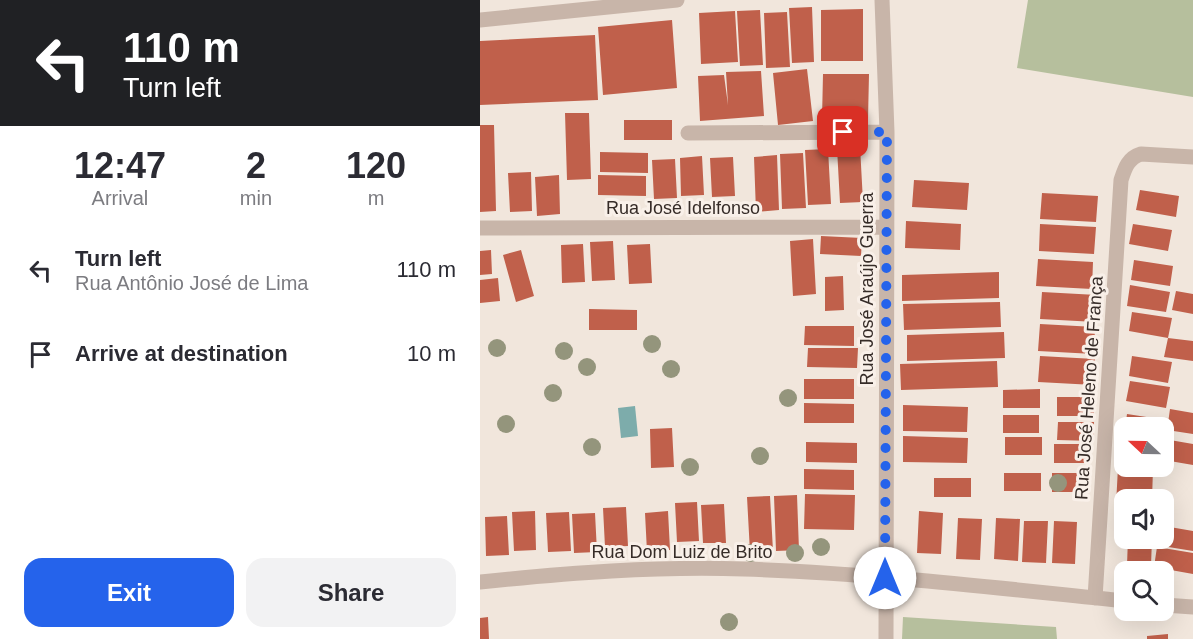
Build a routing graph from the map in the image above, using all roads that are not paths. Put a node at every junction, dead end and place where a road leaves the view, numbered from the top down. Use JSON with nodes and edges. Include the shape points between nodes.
{"nodes":[{"id":1,"x":676,"y":0,"type":"edge"},
{"id":2,"x":882,"y":0,"type":"edge"},
{"id":3,"x":480,"y":20,"type":"edge"},
{"id":4,"x":887,"y":132,"type":"junction"},
{"id":5,"x":688,"y":133,"type":"dead end"},
{"id":6,"x":1193,"y":157,"type":"edge"},
{"id":7,"x":886,"y":227,"type":"junction"},
{"id":8,"x":480,"y":228,"type":"edge"},
{"id":9,"x":885,"y":578,"type":"junction"},
{"id":10,"x":480,"y":582,"type":"edge"},
{"id":11,"x":1095,"y":598,"type":"junction"},
{"id":12,"x":1114,"y":600,"type":"edge"},
{"id":13,"x":1174,"y":606,"type":"edge"},
{"id":14,"x":1193,"y":608,"type":"edge"},
{"id":15,"x":886,"y":639,"type":"edge"}],
"edges":[{"from":1,"to":3,"type":"street"},
{"from":2,"to":4,"type":"street","name":"Rua José Araújo Guerra"},
{"from":4,"to":5,"type":"street"},
{"from":4,"to":7,"type":"street","name":"Rua José Araújo Guerra"},
{"from":6,"to":11,"type":"street","name":"Rua José Heleno de França","via":[[1141,154],[1129,161],[1121,180]]},
{"from":7,"to":8,"type":"street","name":"Rua José Idelfonso"},
{"from":7,"to":9,"type":"street","name":"Rua José Araújo Guerra"},
{"from":9,"to":10,"type":"street","name":"Rua Dom Luiz de Brito","via":[[742,569],[624,570]]},
{"from":9,"to":11,"type":"street","name":"Rua Dom Luiz de Brito"},
{"from":9,"to":15,"type":"street","name":"Rua José Araújo Guerra"},
{"from":11,"to":12,"type":"street","name":"Rua Dom Luiz de Brito"},
{"from":13,"to":14,"type":"street"}]}
